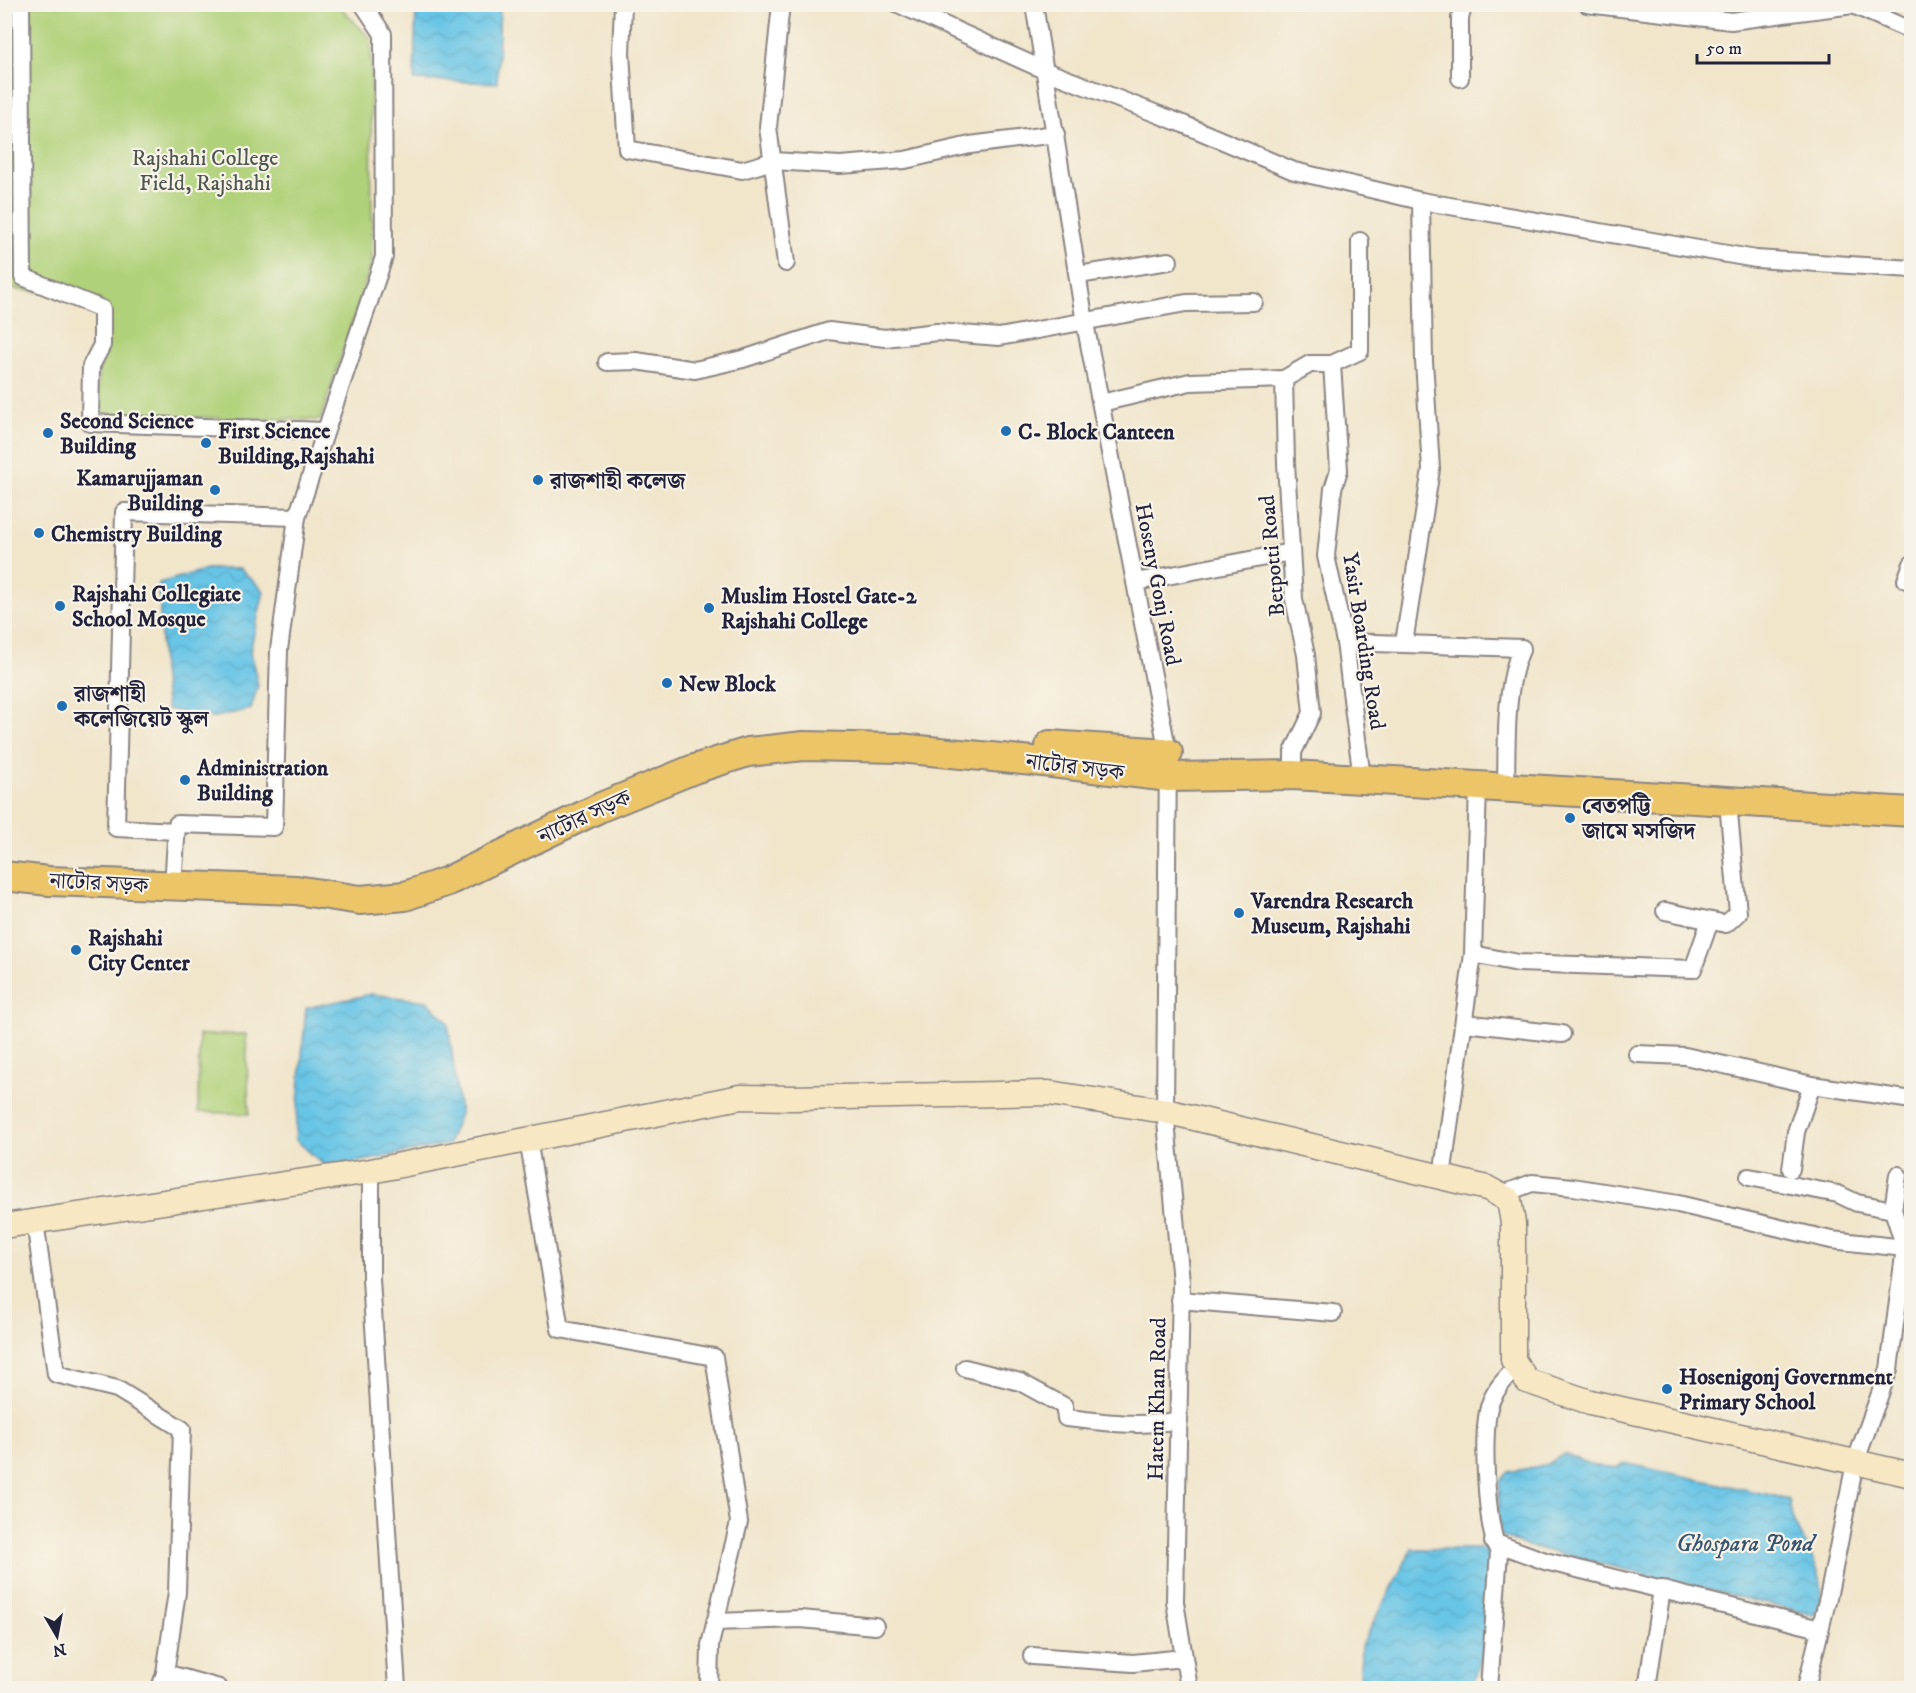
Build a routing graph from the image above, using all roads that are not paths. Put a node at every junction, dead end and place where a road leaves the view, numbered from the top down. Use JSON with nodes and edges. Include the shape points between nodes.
{"nodes":[{"id":1,"x":21,"y":4,"type":"edge"},
{"id":2,"x":363,"y":4,"type":"edge"},
{"id":3,"x":623,"y":4,"type":"edge"},
{"id":4,"x":782,"y":4,"type":"edge"},
{"id":5,"x":898,"y":4,"type":"edge"},
{"id":6,"x":1034,"y":4,"type":"edge"},
{"id":7,"x":1464,"y":4,"type":"edge"},
{"id":8,"x":1587,"y":4,"type":"edge"},
{"id":9,"x":1853,"y":5,"type":"edge"},
{"id":10,"x":1812,"y":8,"type":"edge"},
{"id":11,"x":1911,"y":31,"type":"edge"},
{"id":12,"x":1046,"y":71,"type":"junction"},
{"id":13,"x":1460,"y":78,"type":"dead end"},
{"id":14,"x":1056,"y":134,"type":"junction"},
{"id":15,"x":773,"y":161,"type":"junction"},
{"id":16,"x":1421,"y":201,"type":"junction"},
{"id":17,"x":1360,"y":241,"type":"dead end"},
{"id":18,"x":1168,"y":261,"type":"dead end"},
{"id":19,"x":786,"y":263,"type":"dead end"},
{"id":20,"x":1911,"y":269,"type":"edge"},
{"id":21,"x":1078,"y":275,"type":"junction"},
{"id":22,"x":1254,"y":302,"type":"dead end"},
{"id":23,"x":1086,"y":323,"type":"junction"},
{"id":24,"x":607,"y":362,"type":"dead end"},
{"id":25,"x":1332,"y":364,"type":"junction"},
{"id":26,"x":1284,"y":379,"type":"junction"},
{"id":27,"x":1101,"y":403,"type":"junction"},
{"id":28,"x":325,"y":431,"type":"junction"},
{"id":29,"x":297,"y":517,"type":"junction"},
{"id":30,"x":1291,"y":552,"type":"junction"},
{"id":31,"x":1136,"y":582,"type":"junction"},
{"id":32,"x":1345,"y":642,"type":"junction"},
{"id":33,"x":1404,"y":644,"type":"junction"},
{"id":34,"x":1168,"y":765,"type":"junction"},
{"id":35,"x":1293,"y":775,"type":"junction"},
{"id":36,"x":1362,"y":779,"type":"junction"},
{"id":37,"x":1478,"y":786,"type":"junction"},
{"id":38,"x":1506,"y":788,"type":"junction"},
{"id":39,"x":1728,"y":802,"type":"junction"},
{"id":40,"x":1911,"y":812,"type":"edge"},
{"id":41,"x":176,"y":831,"type":"junction"},
{"id":42,"x":4,"y":876,"type":"edge"},
{"id":43,"x":49,"y":881,"type":"junction"},
{"id":44,"x":4,"y":882,"type":"edge"},
{"id":45,"x":173,"y":886,"type":"junction"},
{"id":46,"x":1665,"y":911,"type":"dead end"},
{"id":47,"x":1710,"y":921,"type":"junction"},
{"id":48,"x":1473,"y":954,"type":"junction"},
{"id":49,"x":1464,"y":1023,"type":"junction"},
{"id":50,"x":1562,"y":1034,"type":"dead end"},
{"id":51,"x":1637,"y":1054,"type":"dead end"},
{"id":52,"x":1812,"y":1084,"type":"junction"},
{"id":53,"x":1911,"y":1100,"type":"edge"},
{"id":54,"x":1165,"y":1111,"type":"junction"},
{"id":55,"x":528,"y":1139,"type":"junction"},
{"id":56,"x":1791,"y":1168,"type":"dead end"},
{"id":57,"x":371,"y":1171,"type":"junction"},
{"id":58,"x":1898,"y":1175,"type":"dead end"},
{"id":59,"x":1442,"y":1177,"type":"junction"},
{"id":60,"x":1749,"y":1177,"type":"dead end"},
{"id":61,"x":1500,"y":1195,"type":"junction"},
{"id":62,"x":1893,"y":1210,"type":"junction"},
{"id":63,"x":35,"y":1221,"type":"junction"},
{"id":64,"x":4,"y":1226,"type":"edge"},
{"id":65,"x":1905,"y":1248,"type":"junction"},
{"id":66,"x":1180,"y":1300,"type":"junction"},
{"id":67,"x":1333,"y":1313,"type":"dead end"},
{"id":68,"x":1517,"y":1367,"type":"junction"},
{"id":69,"x":965,"y":1368,"type":"dead end"},
{"id":70,"x":1179,"y":1420,"type":"junction"},
{"id":71,"x":1855,"y":1463,"type":"junction"},
{"id":72,"x":1911,"y":1475,"type":"edge"},
{"id":73,"x":1494,"y":1542,"type":"junction"},
{"id":74,"x":1662,"y":1589,"type":"junction"},
{"id":75,"x":715,"y":1622,"type":"junction"},
{"id":76,"x":875,"y":1626,"type":"dead end"},
{"id":77,"x":1821,"y":1629,"type":"junction"},
{"id":78,"x":1032,"y":1656,"type":"dead end"},
{"id":79,"x":1184,"y":1658,"type":"junction"},
{"id":80,"x":163,"y":1681,"type":"edge"},
{"id":81,"x":219,"y":1689,"type":"edge"},
{"id":82,"x":397,"y":1689,"type":"edge"},
{"id":83,"x":709,"y":1689,"type":"edge"},
{"id":84,"x":1188,"y":1689,"type":"edge"},
{"id":85,"x":1489,"y":1689,"type":"edge"},
{"id":86,"x":1647,"y":1689,"type":"edge"},
{"id":87,"x":1806,"y":1689,"type":"edge"}],
"edges":[{"from":1,"to":28,"type":"street","via":[[24,277],[102,309],[102,345],[91,366],[90,423]]},
{"from":2,"to":28,"type":"street","via":[[383,34],[384,257]]},
{"from":3,"to":15,"type":"street","via":[[621,53],[627,149],[742,170]]},
{"from":4,"to":15,"type":"street","via":[[768,127]]},
{"from":5,"to":12,"type":"street"},
{"from":6,"to":12,"type":"street","name":"Hoseny Gonj Road"},
{"from":7,"to":13,"type":"street","via":[[1460,18]]},
{"from":8,"to":10,"type":"street","via":[[1731,21]]},
{"from":9,"to":10,"type":"street"},
{"from":9,"to":11,"type":"street"},
{"from":12,"to":14,"type":"street","name":"Hoseny Gonj Road"},
{"from":12,"to":16,"type":"street","via":[[1294,171]]},
{"from":14,"to":15,"type":"street","via":[[970,145],[905,160],[840,165]]},
{"from":14,"to":21,"type":"street","name":"Hoseny Gonj Road"},
{"from":15,"to":19,"type":"street"},
{"from":16,"to":20,"type":"street","via":[[1756,259]]},
{"from":16,"to":33,"type":"street","via":[[1431,469]]},
{"from":17,"to":25,"type":"street","via":[[1360,351]]},
{"from":18,"to":21,"type":"street"},
{"from":21,"to":23,"type":"street","name":"Hoseny Gonj Road"},
{"from":22,"to":23,"type":"street","via":[[1186,303]]},
{"from":23,"to":24,"type":"street","via":[[999,337],[937,332],[885,338],[829,331],[695,370],[636,361]]},
{"from":23,"to":27,"type":"street","name":"Hoseny Gonj Road"},
{"from":25,"to":26,"type":"street","via":[[1310,364]]},
{"from":25,"to":32,"type":"street","name":"Yasir Boarding Road","via":[[1339,470],[1333,489],[1326,556]]},
{"from":26,"to":27,"type":"street","via":[[1190,382]]},
{"from":26,"to":30,"type":"street","name":"Betpotti Road"},
{"from":27,"to":31,"type":"street","name":"Hoseny Gonj Road"},
{"from":28,"to":29,"type":"street"},
{"from":29,"to":41,"type":"street","via":[[279,650],[274,827],[177,824]]},
{"from":29,"to":41,"type":"street","via":[[124,512],[116,828]]},
{"from":30,"to":31,"type":"street"},
{"from":30,"to":35,"type":"street","name":"Betpotti Road","via":[[1294,599],[1306,655],[1312,713],[1293,752]]},
{"from":31,"to":34,"type":"street","name":"Hoseny Gonj Road"},
{"from":32,"to":33,"type":"street"},
{"from":32,"to":36,"type":"street","name":"Yasir Boarding Road"},
{"from":33,"to":38,"type":"street","via":[[1522,648],[1510,704]]},
{"from":34,"to":35,"type":"highway","name":"নাটোর সড়ক"},
{"from":34,"to":45,"type":"highway","name":"নাটোর সড়ক","via":[[1044,762],[899,748],[804,746],[748,752],[694,769],[601,807],[448,881],[405,896],[360,900],[296,890]]},
{"from":34,"to":54,"type":"street","name":"Hoseny Gonj Road"},
{"from":35,"to":36,"type":"highway","name":"নাটোর সড়ক"},
{"from":36,"to":37,"type":"highway","name":"নাটোর সড়ক"},
{"from":37,"to":38,"type":"highway","name":"নাটোর সড়ক"},
{"from":37,"to":48,"type":"street"},
{"from":38,"to":39,"type":"highway","name":"নাটোর সড়ক"},
{"from":39,"to":40,"type":"highway","name":"নাটোর সড়ক"},
{"from":39,"to":47,"type":"street","via":[[1738,913],[1726,924]]},
{"from":41,"to":45,"type":"street"},
{"from":42,"to":43,"type":"highway","name":"নাটোর সড়ক"},
{"from":43,"to":44,"type":"highway"},
{"from":43,"to":45,"type":"highway","name":"নাটোর সড়ক"},
{"from":46,"to":47,"type":"street"},
{"from":47,"to":48,"type":"street","via":[[1693,969],[1518,963]]},
{"from":48,"to":49,"type":"street"},
{"from":49,"to":50,"type":"street"},
{"from":49,"to":59,"type":"street"},
{"from":51,"to":52,"type":"street","via":[[1685,1056]]},
{"from":52,"to":53,"type":"street"},
{"from":52,"to":56,"type":"street","via":[[1796,1132]]},
{"from":54,"to":55,"type":"main road","via":[[1049,1093],[740,1097]]},
{"from":54,"to":59,"type":"main road"},
{"from":54,"to":66,"type":"street","name":"Hatem Khan Road"},
{"from":55,"to":57,"type":"main road"},
{"from":55,"to":75,"type":"street","via":[[560,1329],[714,1357],[740,1522]]},
{"from":57,"to":63,"type":"main road"},
{"from":57,"to":82,"type":"street","via":[[371,1279]]},
{"from":58,"to":62,"type":"street"},
{"from":59,"to":61,"type":"main road"},
{"from":60,"to":62,"type":"street","via":[[1838,1194],[1857,1203]]},
{"from":61,"to":65,"type":"street","via":[[1532,1183],[1573,1187],[1678,1204],[1831,1240]]},
{"from":61,"to":68,"type":"main road","via":[[1509,1200],[1514,1222],[1513,1360]]},
{"from":62,"to":65,"type":"street"},
{"from":63,"to":64,"type":"main road"},
{"from":63,"to":80,"type":"street","via":[[56,1374],[117,1389],[182,1429],[177,1592]]},
{"from":65,"to":71,"type":"street","via":[[1888,1369]]},
{"from":66,"to":67,"type":"street"},
{"from":66,"to":70,"type":"street","name":"Hatem Khan Road"},
{"from":68,"to":71,"type":"main road","via":[[1527,1381],[1590,1402]]},
{"from":68,"to":73,"type":"street","via":[[1499,1386],[1489,1406],[1488,1505]]},
{"from":69,"to":70,"type":"street","via":[[1020,1382],[1064,1406],[1066,1418],[1151,1426]]},
{"from":70,"to":79,"type":"street","name":"Hatem Khan Road","via":[[1175,1602]]},
{"from":71,"to":72,"type":"main road"},
{"from":71,"to":77,"type":"street"},
{"from":73,"to":74,"type":"street","via":[[1545,1561]]},
{"from":73,"to":85,"type":"street","via":[[1499,1552]]},
{"from":74,"to":77,"type":"street"},
{"from":74,"to":86,"type":"street"},
{"from":75,"to":76,"type":"street","via":[[801,1619]]},
{"from":75,"to":83,"type":"street"},
{"from":77,"to":87,"type":"street"},
{"from":78,"to":79,"type":"street","via":[[1133,1663]]},
{"from":79,"to":84,"type":"street","name":"Hatem Khan Road"},
{"from":80,"to":81,"type":"street"}]}
